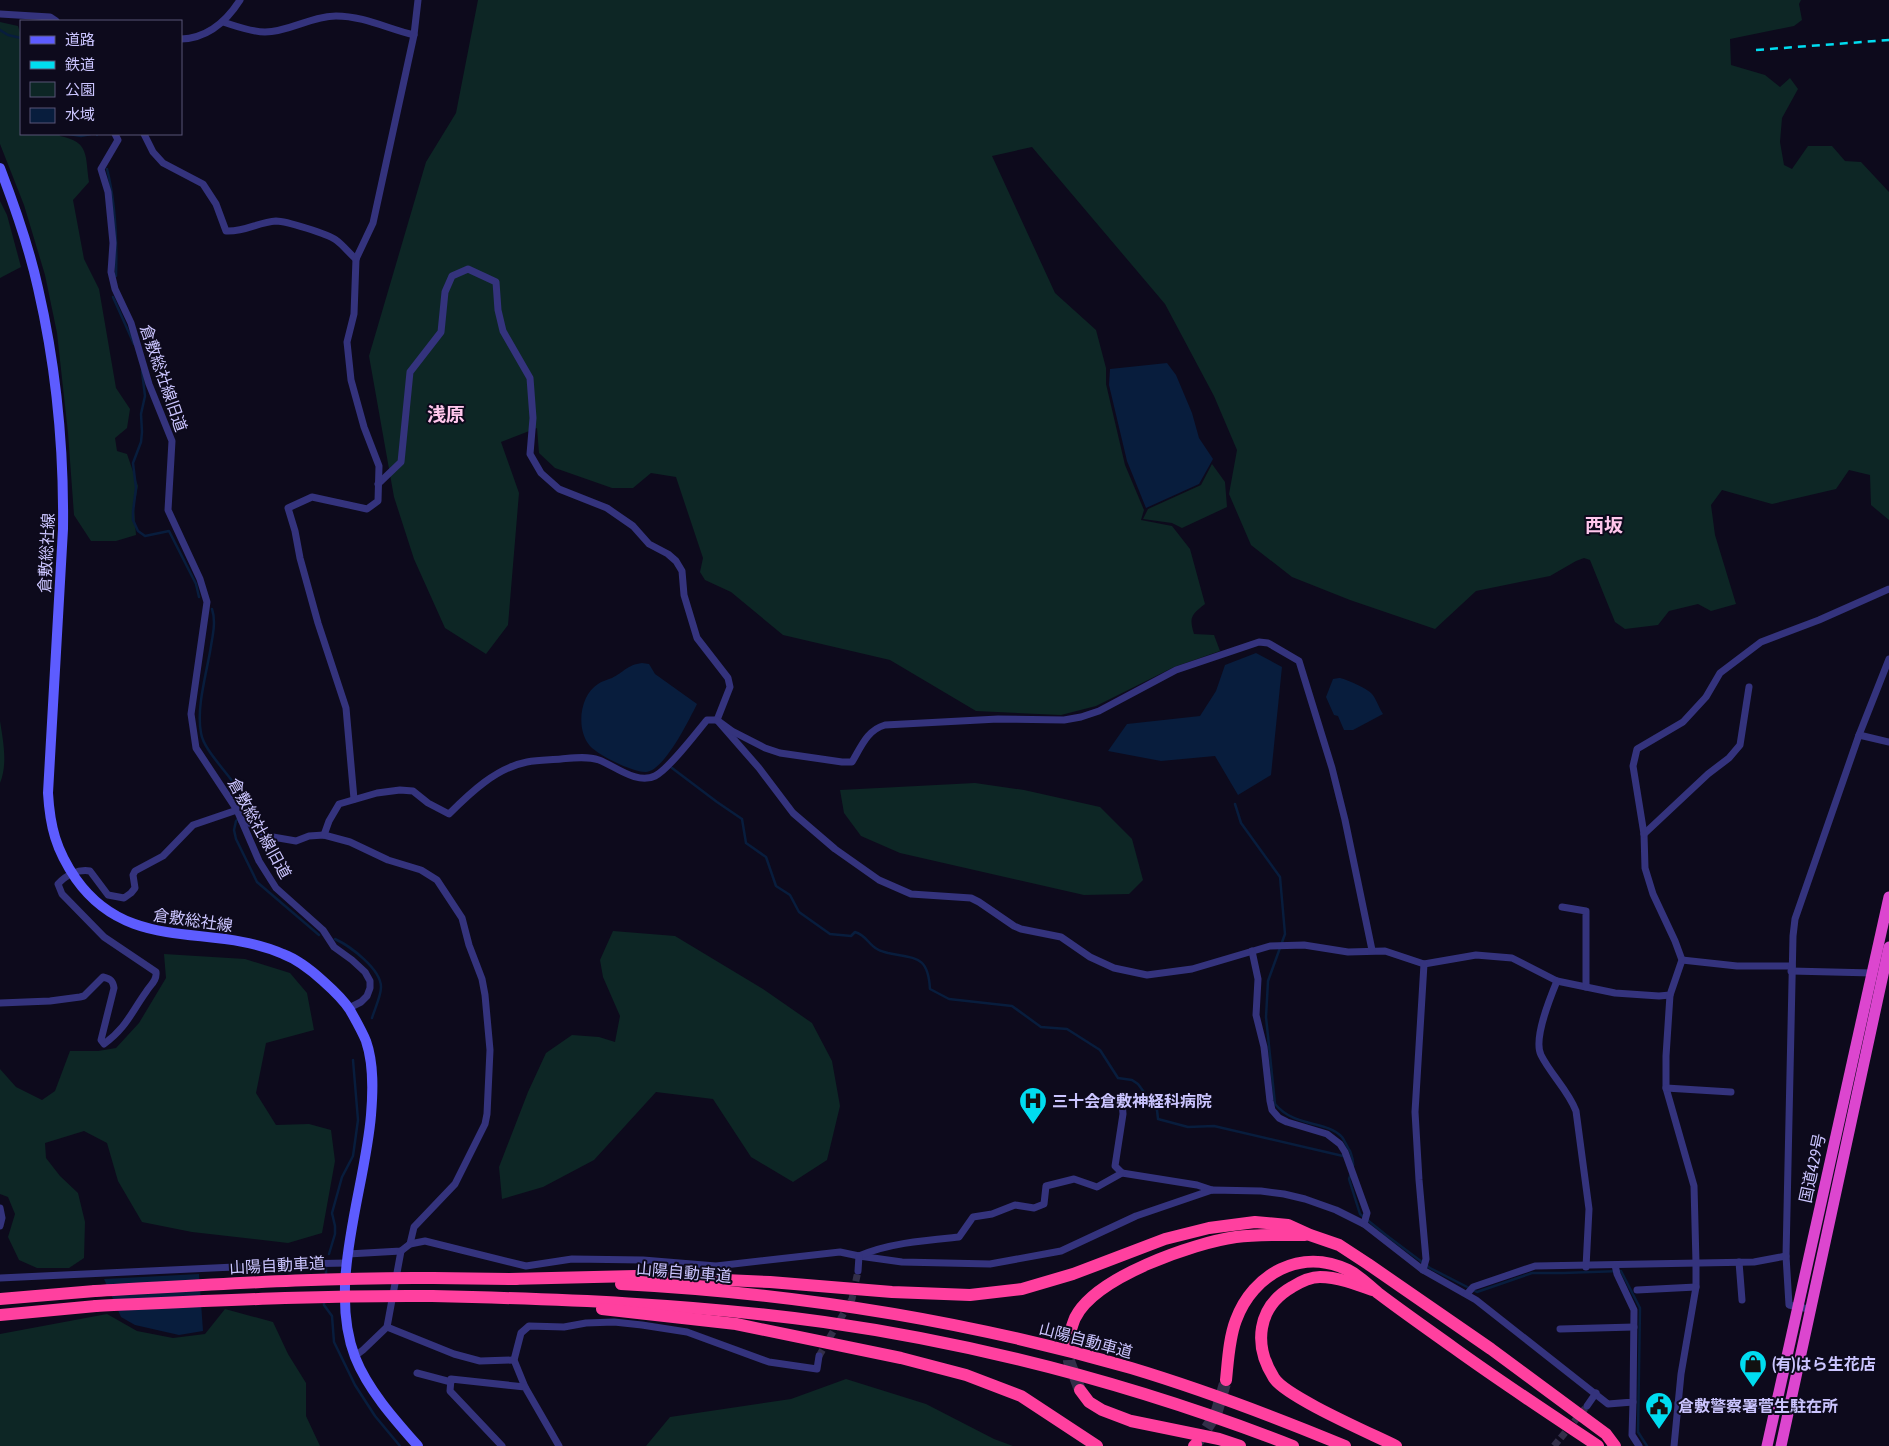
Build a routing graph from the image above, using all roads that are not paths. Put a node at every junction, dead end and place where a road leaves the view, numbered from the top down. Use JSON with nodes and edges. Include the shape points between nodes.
{"nodes":[{"id":1,"x":240,"y":0,"type":"edge"},
{"id":2,"x":418,"y":0,"type":"edge"},
{"id":3,"x":0,"y":14,"type":"edge"},
{"id":4,"x":54,"y":20,"type":"edge"},
{"id":5,"x":223,"y":22,"type":"junction"},
{"id":6,"x":414,"y":35,"type":"junction"},
{"id":7,"x":182,"y":39,"type":"edge"},
{"id":8,"x":144,"y":135,"type":"edge"},
{"id":9,"x":117,"y":137,"type":"edge"},
{"id":10,"x":0,"y":168,"type":"edge"},
{"id":11,"x":356,"y":259,"type":"junction"},
{"id":12,"x":378,"y":484,"type":"junction"},
{"id":13,"x":1889,"y":589,"type":"edge"},
{"id":14,"x":1889,"y":659,"type":"edge"},
{"id":15,"x":1750,"y":686,"type":"dead end"},
{"id":16,"x":717,"y":720,"type":"junction"},
{"id":17,"x":1859,"y":735,"type":"junction"},
{"id":18,"x":1889,"y":742,"type":"edge"},
{"id":19,"x":354,"y":800,"type":"junction"},
{"id":20,"x":240,"y":816,"type":"junction"},
{"id":21,"x":1644,"y":834,"type":"junction"},
{"id":22,"x":324,"y":835,"type":"junction"},
{"id":23,"x":72,"y":874,"type":"junction"},
{"id":24,"x":1889,"y":897,"type":"edge"},
{"id":25,"x":1562,"y":907,"type":"dead end"},
{"id":26,"x":1889,"y":947,"type":"edge"},
{"id":27,"x":1372,"y":950,"type":"junction"},
{"id":28,"x":1252,"y":951,"type":"junction"},
{"id":29,"x":1682,"y":960,"type":"junction"},
{"id":30,"x":1424,"y":964,"type":"junction"},
{"id":31,"x":1792,"y":968,"type":"junction"},
{"id":32,"x":1882,"y":973,"type":"edge"},
{"id":33,"x":1557,"y":982,"type":"junction"},
{"id":34,"x":1586,"y":987,"type":"junction"},
{"id":35,"x":1670,"y":995,"type":"junction"},
{"id":36,"x":0,"y":1003,"type":"edge"},
{"id":37,"x":349,"y":1008,"type":"junction"},
{"id":38,"x":1666,"y":1088,"type":"junction"},
{"id":39,"x":1731,"y":1092,"type":"dead end"},
{"id":40,"x":1122,"y":1101,"type":"dead end"},
{"id":41,"x":1122,"y":1173,"type":"junction"},
{"id":42,"x":1212,"y":1190,"type":"junction"},
{"id":43,"x":0,"y":1208,"type":"edge"},
{"id":44,"x":1365,"y":1220,"type":"junction"},
{"id":45,"x":0,"y":1226,"type":"edge"},
{"id":46,"x":1310,"y":1235,"type":"junction"},
{"id":47,"x":410,"y":1244,"type":"junction"},
{"id":48,"x":401,"y":1251,"type":"junction"},
{"id":49,"x":859,"y":1256,"type":"junction"},
{"id":50,"x":1786,"y":1256,"type":"junction"},
{"id":51,"x":348,"y":1259,"type":"junction"},
{"id":52,"x":1739,"y":1262,"type":"junction"},
{"id":53,"x":1696,"y":1263,"type":"junction"},
{"id":54,"x":1425,"y":1267,"type":"junction"},
{"id":55,"x":1586,"y":1267,"type":"junction"},
{"id":56,"x":1616,"y":1270,"type":"junction"},
{"id":57,"x":858,"y":1271,"type":"tunnel mouth"},
{"id":58,"x":0,"y":1278,"type":"edge"},
{"id":59,"x":509,"y":1279,"type":"junction"},
{"id":60,"x":1696,"y":1287,"type":"junction"},
{"id":61,"x":1469,"y":1290,"type":"junction"},
{"id":62,"x":1637,"y":1290,"type":"dead end"},
{"id":63,"x":1376,"y":1292,"type":"junction"},
{"id":64,"x":508,"y":1298,"type":"junction"},
{"id":65,"x":0,"y":1299,"type":"edge"},
{"id":66,"x":1742,"y":1300,"type":"dead end"},
{"id":67,"x":1804,"y":1308,"type":"junction"},
{"id":68,"x":0,"y":1315,"type":"edge"},
{"id":69,"x":387,"y":1327,"type":"junction"},
{"id":70,"x":1634,"y":1327,"type":"junction"},
{"id":71,"x":1560,"y":1329,"type":"dead end"},
{"id":72,"x":1068,"y":1340,"type":"tunnel mouth"},
{"id":73,"x":354,"y":1356,"type":"junction"},
{"id":74,"x":819,"y":1356,"type":"tunnel mouth"},
{"id":75,"x":514,"y":1360,"type":"junction"},
{"id":76,"x":417,"y":1373,"type":"dead end"},
{"id":77,"x":1226,"y":1380,"type":"tunnel mouth"},
{"id":78,"x":451,"y":1382,"type":"junction"},
{"id":79,"x":525,"y":1387,"type":"junction"},
{"id":80,"x":1080,"y":1390,"type":"tunnel mouth"},
{"id":81,"x":1596,"y":1394,"type":"junction"},
{"id":82,"x":1633,"y":1402,"type":"junction"},
{"id":83,"x":1678,"y":1403,"type":"junction"},
{"id":84,"x":1587,"y":1406,"type":"tunnel mouth"},
{"id":85,"x":1775,"y":1406,"type":"junction"},
{"id":86,"x":418,"y":1446,"type":"edge"},
{"id":87,"x":502,"y":1446,"type":"edge"},
{"id":88,"x":559,"y":1446,"type":"edge"},
{"id":89,"x":1097,"y":1446,"type":"edge"},
{"id":90,"x":1240,"y":1446,"type":"edge"},
{"id":91,"x":1293,"y":1446,"type":"edge"},
{"id":92,"x":1345,"y":1446,"type":"edge"},
{"id":93,"x":1396,"y":1446,"type":"edge"},
{"id":94,"x":1598,"y":1446,"type":"edge"},
{"id":95,"x":1615,"y":1446,"type":"edge"},
{"id":96,"x":1639,"y":1446,"type":"edge"},
{"id":97,"x":1674,"y":1446,"type":"edge"},
{"id":98,"x":1767,"y":1446,"type":"edge"},
{"id":99,"x":1781,"y":1446,"type":"edge"}],
"edges":[{"from":1,"to":5,"type":"street"},
{"from":2,"to":6,"type":"street"},
{"from":3,"to":4,"type":"street"},
{"from":5,"to":6,"type":"street","via":[[265,32],[335,16],[379,23]]},
{"from":5,"to":7,"type":"street","via":[[207,34]]},
{"from":6,"to":11,"type":"street","via":[[373,223]]},
{"from":8,"to":11,"type":"street","via":[[163,163],[203,184],[216,204],[226,231],[278,221],[335,238]]},
{"from":9,"to":20,"type":"street","name":"倉敷総社線旧道","via":[[101,169],[108,192],[114,243],[111,272],[115,289],[132,324],[149,384],[172,440],[168,510],[200,579],[206,602],[191,714],[196,748]]},
{"from":10,"to":23,"type":"main road","name":"倉敷総社線","via":[[38,287],[59,427],[63,529],[48,793],[53,833]]},
{"from":11,"to":12,"type":"street","via":[[354,314],[347,342],[351,380],[379,466]]},
{"from":12,"to":16,"type":"street","via":[[401,462],[410,372],[441,332],[445,292],[452,276],[468,269],[496,282],[503,332],[530,378],[533,418],[530,454],[541,473],[559,489],[607,508],[632,526],[649,544],[676,561],[682,571],[684,595],[697,638],[728,678],[730,687]]},
{"from":12,"to":19,"type":"street","via":[[378,501],[367,509],[312,497],[288,508],[318,623],[346,708]]},
{"from":13,"to":21,"type":"street","via":[[1761,642],[1720,673],[1706,697],[1683,722],[1637,749],[1634,766]]},
{"from":14,"to":17,"type":"street"},
{"from":15,"to":21,"type":"street","via":[[1740,745]]},
{"from":16,"to":19,"type":"street","via":[[707,720],[664,770],[646,778],[586,757],[514,766],[472,791],[448,814],[413,791],[385,792]]},
{"from":16,"to":27,"type":"street","via":[[765,748],[780,753],[852,762],[877,727],[989,719],[1064,720],[1081,717],[1176,670],[1260,642],[1268,643],[1299,661],[1346,820]]},
{"from":16,"to":28,"type":"street","via":[[793,813],[835,849],[899,890],[923,896],[971,898],[1014,926],[1062,936],[1090,957],[1114,968],[1146,975],[1192,969]]},
{"from":17,"to":18,"type":"street"},
{"from":17,"to":31,"type":"street","via":[[1795,920]]},
{"from":19,"to":22,"type":"street","via":[[340,804]]},
{"from":20,"to":22,"type":"street","via":[[267,836],[296,841]]},
{"from":20,"to":23,"type":"street","via":[[193,826],[162,856],[135,872],[135,888],[124,898],[108,896],[90,871]]},
{"from":20,"to":37,"type":"street","name":"倉敷総社線旧道","via":[[259,860],[276,888],[323,930],[334,947],[365,972],[370,981],[367,996]]},
{"from":21,"to":29,"type":"street","via":[[1645,868]]},
{"from":22,"to":47,"type":"street","via":[[421,870],[438,880],[462,918],[482,979],[490,1050],[485,1124],[455,1184],[414,1227]]},
{"from":23,"to":36,"type":"street","via":[[58,884],[62,894],[104,936],[153,969],[155,980],[127,1022],[104,1044],[101,1040],[114,988],[110,978],[103,977],[80,997]]},
{"from":23,"to":37,"type":"main road","name":"倉敷総社線","via":[[98,904],[136,926],[241,942],[284,954],[308,967]]},
{"from":24,"to":32,"type":"highway","name":"国道429号"},
{"from":25,"to":34,"type":"street","via":[[1586,911]]},
{"from":26,"to":32,"type":"highway","name":"国道429号"},
{"from":27,"to":28,"type":"street","via":[[1348,952],[1282,945]]},
{"from":27,"to":30,"type":"street"},
{"from":28,"to":44,"type":"street","via":[[1258,979],[1256,1015],[1264,1047],[1272,1110],[1279,1118],[1327,1134],[1340,1144],[1352,1171]]},
{"from":29,"to":31,"type":"street"},
{"from":29,"to":35,"type":"street"},
{"from":30,"to":33,"type":"street","via":[[1476,955],[1512,958]]},
{"from":30,"to":54,"type":"street","via":[[1415,1112]]},
{"from":31,"to":32,"type":"street"},
{"from":31,"to":50,"type":"street"},
{"from":32,"to":67,"type":"highway","name":"国道429号"},
{"from":33,"to":34,"type":"street"},
{"from":33,"to":55,"type":"street","via":[[1541,1025],[1540,1054],[1572,1099],[1576,1111],[1589,1209]]},
{"from":34,"to":35,"type":"street","via":[[1615,993]]},
{"from":35,"to":38,"type":"street"},
{"from":37,"to":51,"type":"main road","name":"倉敷総社線","via":[[366,1041],[372,1075],[370,1132]]},
{"from":38,"to":39,"type":"street"},
{"from":38,"to":53,"type":"street","via":[[1694,1186]]},
{"from":40,"to":41,"type":"street","via":[[1115,1166]]},
{"from":41,"to":42,"type":"street"},
{"from":41,"to":49,"type":"street","via":[[1097,1187],[1074,1178],[1046,1186],[1044,1204],[1034,1208],[1015,1205],[973,1217],[959,1236],[870,1251]]},
{"from":42,"to":44,"type":"street","via":[[1262,1191],[1305,1199]]},
{"from":42,"to":49,"type":"street","via":[[1136,1216],[1061,1251],[990,1264],[902,1262]]},
{"from":43,"to":45,"type":"street"},
{"from":44,"to":54,"type":"street"},
{"from":46,"to":59,"type":"highway","via":[[1288,1225],[1255,1222],[1209,1228],[1165,1239],[1073,1274],[1022,1289],[970,1295],[636,1276]]},
{"from":46,"to":72,"type":"highway","via":[[1235,1237],[1165,1257],[1123,1276],[1099,1292],[1076,1317]]},
{"from":46,"to":95,"type":"highway","via":[[1339,1245],[1442,1315],[1606,1434]]},
{"from":47,"to":48,"type":"street"},
{"from":47,"to":49,"type":"street","via":[[425,1241],[526,1266],[572,1260],[643,1260],[716,1266],[840,1252]]},
{"from":48,"to":51,"type":"street"},
{"from":48,"to":69,"type":"street"},
{"from":49,"to":57,"type":"street"},
{"from":50,"to":52,"type":"street"},
{"from":50,"to":67,"type":"street","via":[[1789,1305]]},
{"from":51,"to":58,"type":"street"},
{"from":51,"to":73,"type":"main road","name":"倉敷総社線","via":[[346,1322]]},
{"from":52,"to":53,"type":"street"},
{"from":52,"to":66,"type":"street"},
{"from":53,"to":56,"type":"street"},
{"from":53,"to":60,"type":"street"},
{"from":54,"to":61,"type":"street"},
{"from":55,"to":56,"type":"street"},
{"from":55,"to":61,"type":"street","via":[[1535,1266]]},
{"from":56,"to":70,"type":"street","via":[[1633,1305]]},
{"from":59,"to":65,"type":"highway","name":"山陽自動車道","bridge":true,"via":[[370,1278],[261,1282]]},
{"from":59,"to":92,"type":"highway","name":"山陽自動車道","via":[[743,1293],[967,1328],[1140,1371],[1245,1406]]},
{"from":60,"to":62,"type":"street"},
{"from":60,"to":83,"type":"street"},
{"from":61,"to":81,"type":"street"},
{"from":63,"to":77,"type":"highway","via":[[1346,1269],[1322,1262],[1298,1262],[1270,1274],[1247,1299],[1235,1321]]},
{"from":63,"to":93,"type":"highway","via":[[1356,1284],[1320,1277],[1302,1281],[1277,1297],[1263,1319],[1260,1345],[1274,1380],[1298,1397]]},
{"from":63,"to":94,"type":"highway","via":[[1478,1366]]},
{"from":64,"to":68,"type":"highway","name":"山陽自動車道","bridge":true,"via":[[369,1295],[96,1306]]},
{"from":64,"to":89,"type":"highway","via":[[736,1324],[901,1358],[966,1375],[1022,1396]]},
{"from":64,"to":91,"type":"highway","name":"山陽自動車道","via":[[636,1303],[742,1312],[916,1337],[991,1352],[1126,1387]]},
{"from":67,"to":85,"type":"highway","name":"国道429号"},
{"from":67,"to":99,"type":"highway","name":"国道429号"},
{"from":69,"to":73,"type":"street"},
{"from":69,"to":75,"type":"street","via":[[480,1361]]},
{"from":70,"to":71,"type":"street"},
{"from":70,"to":82,"type":"street"},
{"from":73,"to":86,"type":"main road","name":"倉敷総社線","via":[[363,1376]]},
{"from":74,"to":75,"type":"street","via":[[817,1369],[769,1362],[687,1332],[614,1322],[564,1327],[529,1326],[521,1333]]},
{"from":75,"to":79,"type":"street"},
{"from":76,"to":78,"type":"street"},
{"from":78,"to":79,"type":"street","via":[[451,1379]]},
{"from":78,"to":87,"type":"street","via":[[450,1391]]},
{"from":79,"to":88,"type":"street"},
{"from":80,"to":90,"type":"highway","via":[[1089,1402],[1102,1410],[1131,1421]]},
{"from":81,"to":82,"type":"street","via":[[1608,1404]]},
{"from":81,"to":84,"type":"street"},
{"from":82,"to":96,"type":"street","via":[[1632,1434]]},
{"from":83,"to":85,"type":"street"},
{"from":83,"to":97,"type":"street"},
{"from":85,"to":98,"type":"highway","name":"国道429号"}]}
